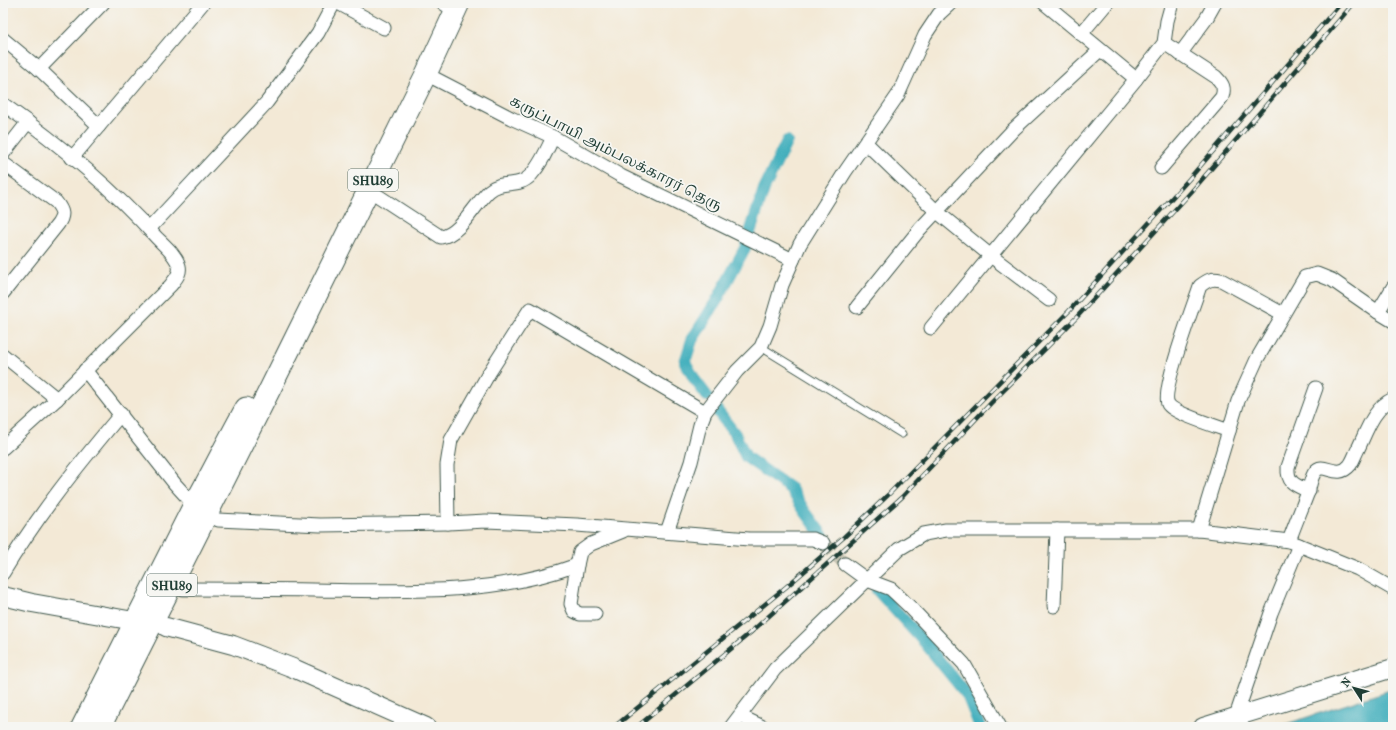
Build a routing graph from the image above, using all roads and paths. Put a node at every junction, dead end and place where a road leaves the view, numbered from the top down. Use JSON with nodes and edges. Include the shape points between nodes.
{"nodes":[{"id":1,"x":103,"y":3,"type":"edge"},
{"id":2,"x":203,"y":3,"type":"edge"},
{"id":3,"x":334,"y":3,"type":"edge"},
{"id":4,"x":338,"y":3,"type":"edge"},
{"id":5,"x":951,"y":3,"type":"edge"},
{"id":6,"x":1044,"y":3,"type":"edge"},
{"id":7,"x":1107,"y":3,"type":"edge"},
{"id":8,"x":1171,"y":3,"type":"edge"},
{"id":9,"x":1215,"y":3,"type":"edge"},
{"id":10,"x":453,"y":6,"type":"edge"},
{"id":11,"x":384,"y":28,"type":"dead end"},
{"id":12,"x":1081,"y":34,"type":"junction"},
{"id":13,"x":3,"y":39,"type":"edge"},
{"id":14,"x":1164,"y":43,"type":"junction"},
{"id":15,"x":1100,"y":50,"type":"junction"},
{"id":16,"x":1180,"y":54,"type":"junction"},
{"id":17,"x":39,"y":68,"type":"junction"},
{"id":18,"x":426,"y":74,"type":"junction"},
{"id":19,"x":1136,"y":79,"type":"junction"},
{"id":20,"x":3,"y":104,"type":"edge"},
{"id":21,"x":28,"y":122,"type":"junction"},
{"id":22,"x":99,"y":126,"type":"junction"},
{"id":23,"x":553,"y":137,"type":"junction"},
{"id":24,"x":866,"y":143,"type":"junction"},
{"id":25,"x":3,"y":154,"type":"edge"},
{"id":26,"x":72,"y":158,"type":"junction"},
{"id":27,"x":3,"y":163,"type":"edge"},
{"id":28,"x":1161,"y":168,"type":"dead end"},
{"id":29,"x":369,"y":190,"type":"junction"},
{"id":30,"x":936,"y":211,"type":"junction"},
{"id":31,"x":149,"y":229,"type":"junction"},
{"id":32,"x":991,"y":256,"type":"junction"},
{"id":33,"x":793,"y":260,"type":"junction"},
{"id":34,"x":1393,"y":287,"type":"edge"},
{"id":35,"x":3,"y":293,"type":"edge"},
{"id":36,"x":1049,"y":300,"type":"dead end"},
{"id":37,"x":857,"y":307,"type":"dead end"},
{"id":38,"x":1378,"y":312,"type":"junction"},
{"id":39,"x":1283,"y":314,"type":"junction"},
{"id":40,"x":1393,"y":321,"type":"edge"},
{"id":41,"x":931,"y":328,"type":"dead end"},
{"id":42,"x":761,"y":347,"type":"junction"},
{"id":43,"x":3,"y":355,"type":"edge"},
{"id":44,"x":286,"y":356,"type":"junction"},
{"id":45,"x":86,"y":370,"type":"junction"},
{"id":46,"x":1316,"y":388,"type":"dead end"},
{"id":47,"x":57,"y":398,"type":"junction"},
{"id":48,"x":1393,"y":400,"type":"edge"},
{"id":49,"x":705,"y":412,"type":"junction"},
{"id":50,"x":121,"y":414,"type":"junction"},
{"id":51,"x":1229,"y":431,"type":"junction"},
{"id":52,"x":902,"y":434,"type":"dead end"},
{"id":53,"x":3,"y":448,"type":"edge"},
{"id":54,"x":1309,"y":491,"type":"junction"},
{"id":55,"x":194,"y":505,"type":"junction"},
{"id":56,"x":218,"y":520,"type":"junction"},
{"id":57,"x":448,"y":523,"type":"junction"},
{"id":58,"x":627,"y":530,"type":"junction"},
{"id":59,"x":1057,"y":530,"type":"junction"},
{"id":60,"x":1199,"y":530,"type":"junction"},
{"id":61,"x":667,"y":532,"type":"junction"},
{"id":62,"x":823,"y":543,"type":"tunnel mouth"},
{"id":63,"x":1294,"y":543,"type":"junction"},
{"id":64,"x":845,"y":564,"type":"tunnel mouth"},
{"id":65,"x":577,"y":565,"type":"junction"},
{"id":66,"x":3,"y":572,"type":"edge"},
{"id":67,"x":867,"y":580,"type":"junction"},
{"id":68,"x":183,"y":589,"type":"junction"},
{"id":69,"x":1393,"y":589,"type":"edge"},
{"id":70,"x":3,"y":596,"type":"edge"},
{"id":71,"x":1054,"y":606,"type":"dead end"},
{"id":72,"x":595,"y":614,"type":"dead end"},
{"id":73,"x":134,"y":621,"type":"junction"},
{"id":74,"x":166,"y":627,"type":"junction"},
{"id":75,"x":1393,"y":668,"type":"edge"},
{"id":76,"x":740,"y":716,"type":"junction"},
{"id":77,"x":1236,"y":716,"type":"junction"},
{"id":78,"x":82,"y":727,"type":"edge"},
{"id":79,"x":100,"y":727,"type":"edge"},
{"id":80,"x":115,"y":727,"type":"edge"},
{"id":81,"x":426,"y":727,"type":"edge"},
{"id":82,"x":732,"y":727,"type":"edge"},
{"id":83,"x":763,"y":727,"type":"edge"},
{"id":84,"x":1000,"y":727,"type":"edge"},
{"id":85,"x":1203,"y":727,"type":"edge"}],
"edges":[{"from":1,"to":17,"type":"street"},
{"from":2,"to":22,"type":"street"},
{"from":3,"to":31,"type":"street","via":[[318,33],[267,102]]},
{"from":4,"to":11,"type":"street"},
{"from":5,"to":24,"type":"street","via":[[939,14],[926,35],[898,94]]},
{"from":6,"to":12,"type":"street"},
{"from":7,"to":12,"type":"street"},
{"from":8,"to":14,"type":"street"},
{"from":9,"to":16,"type":"street"},
{"from":10,"to":18,"type":"main road","number":"SHU89"},
{"from":12,"to":15,"type":"street"},
{"from":13,"to":17,"type":"street"},
{"from":14,"to":16,"type":"street"},
{"from":14,"to":19,"type":"street"},
{"from":15,"to":19,"type":"street"},
{"from":15,"to":30,"type":"street","via":[[1014,128]]},
{"from":16,"to":28,"type":"street","via":[[1216,77],[1224,90],[1222,97]]},
{"from":17,"to":22,"type":"street"},
{"from":18,"to":23,"type":"street","name":"கருப்பாயி அம்பலக்காரர் தெரு"},
{"from":18,"to":29,"type":"main road","number":"SHU89"},
{"from":19,"to":32,"type":"street"},
{"from":20,"to":21,"type":"street"},
{"from":21,"to":25,"type":"street"},
{"from":21,"to":26,"type":"street"},
{"from":22,"to":26,"type":"street"},
{"from":23,"to":29,"type":"street","via":[[542,160],[531,175],[520,183],[499,185],[490,191],[448,236],[441,237]]},
{"from":23,"to":33,"type":"street","name":"கருப்பாயி அம்பலக்காரர் தெரு","via":[[621,176]]},
{"from":24,"to":30,"type":"street"},
{"from":24,"to":33,"type":"street","via":[[800,244]]},
{"from":26,"to":31,"type":"street"},
{"from":27,"to":35,"type":"street","via":[[56,202],[62,210],[63,217]]},
{"from":29,"to":44,"type":"main road","number":"SHU89"},
{"from":30,"to":32,"type":"street"},
{"from":30,"to":37,"type":"street"},
{"from":31,"to":45,"type":"street","via":[[176,259],[180,268],[178,275]]},
{"from":32,"to":36,"type":"street"},
{"from":32,"to":41,"type":"street"},
{"from":33,"to":42,"type":"street"},
{"from":34,"to":38,"type":"street"},
{"from":38,"to":39,"type":"street","via":[[1332,280],[1317,274],[1305,277]]},
{"from":38,"to":40,"type":"street"},
{"from":39,"to":51,"type":"street","via":[[1257,359],[1238,401]]},
{"from":39,"to":51,"type":"street","via":[[1221,280],[1212,278],[1200,286],[1166,394],[1168,404],[1175,411]]},
{"from":42,"to":49,"type":"street","via":[[737,371]]},
{"from":42,"to":52,"type":"lane"},
{"from":43,"to":47,"type":"street"},
{"from":44,"to":55,"type":"main road","via":[[265,375]]},
{"from":44,"to":56,"type":"main road","via":[[283,379],[249,462]]},
{"from":44,"to":79,"type":"main road","number":"SHU89"},
{"from":45,"to":47,"type":"street"},
{"from":45,"to":50,"type":"street"},
{"from":46,"to":54,"type":"street","via":[[1288,467],[1291,482]]},
{"from":47,"to":53,"type":"street"},
{"from":48,"to":54,"type":"street","via":[[1373,417],[1350,464],[1343,471],[1318,469],[1314,473]]},
{"from":49,"to":57,"type":"street","via":[[530,309],[489,373],[451,440],[447,465]]},
{"from":49,"to":61,"type":"street"},
{"from":50,"to":55,"type":"street"},
{"from":50,"to":66,"type":"street","via":[[47,505]]},
{"from":51,"to":60,"type":"street"},
{"from":54,"to":63,"type":"street"},
{"from":55,"to":73,"type":"main road"},
{"from":56,"to":57,"type":"street","via":[[320,525]]},
{"from":56,"to":68,"type":"main road"},
{"from":57,"to":58,"type":"street","via":[[486,521]]},
{"from":58,"to":61,"type":"street"},
{"from":58,"to":65,"type":"street","via":[[591,544],[580,552]]},
{"from":59,"to":60,"type":"street"},
{"from":59,"to":67,"type":"street","via":[[946,530],[924,534],[899,549]]},
{"from":59,"to":71,"type":"street"},
{"from":60,"to":63,"type":"street"},
{"from":61,"to":62,"type":"street","via":[[749,539],[813,539]]},
{"from":63,"to":69,"type":"street","via":[[1358,569]]},
{"from":63,"to":77,"type":"street"},
{"from":64,"to":67,"type":"street"},
{"from":65,"to":68,"type":"street","via":[[554,573],[472,588],[370,591]]},
{"from":65,"to":72,"type":"street","via":[[571,604],[574,611],[580,614]]},
{"from":67,"to":76,"type":"street","via":[[775,670]]},
{"from":67,"to":84,"type":"street","via":[[891,589],[964,664]]},
{"from":68,"to":74,"type":"main road"},
{"from":70,"to":73,"type":"main road"},
{"from":73,"to":78,"type":"main road"},
{"from":74,"to":80,"type":"main road"},
{"from":74,"to":81,"type":"main road","via":[[232,645],[293,668]]},
{"from":75,"to":77,"type":"main road"},
{"from":76,"to":82,"type":"street"},
{"from":76,"to":83,"type":"street"},
{"from":77,"to":85,"type":"main road"}]}
